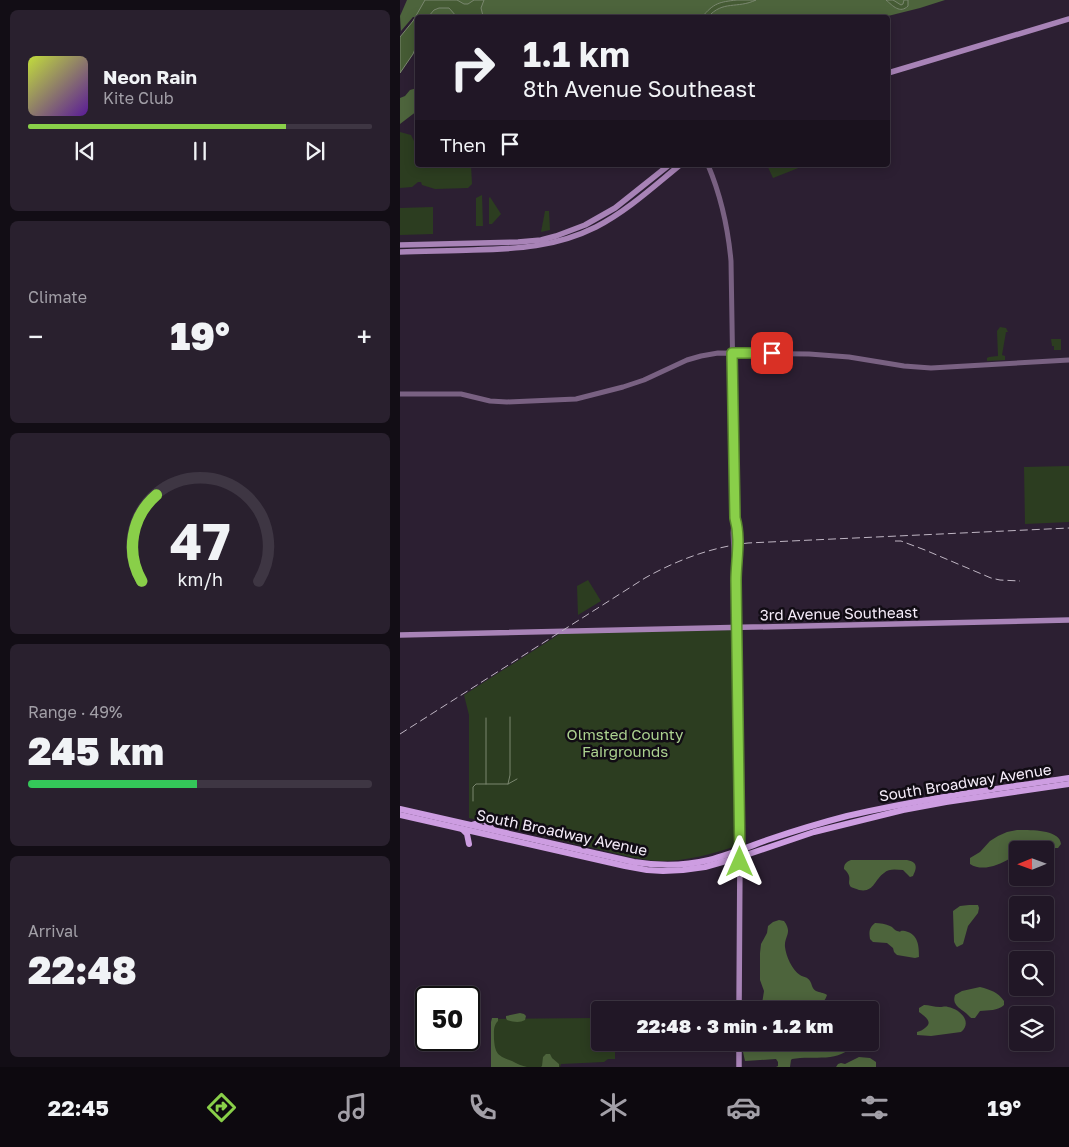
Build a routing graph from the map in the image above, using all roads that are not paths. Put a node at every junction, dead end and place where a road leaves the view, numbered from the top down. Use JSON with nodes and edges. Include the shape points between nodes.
{"nodes":[{"id":1,"x":1069,"y":19,"type":"edge"},
{"id":2,"x":890,"y":72,"type":"edge"},
{"id":3,"x":666,"y":167,"type":"edge"},
{"id":4,"x":678,"y":167,"type":"edge"},
{"id":5,"x":709,"y":167,"type":"edge"},
{"id":6,"x":400,"y":245,"type":"edge"},
{"id":7,"x":400,"y":252,"type":"edge"},
{"id":8,"x":732,"y":353,"type":"junction"},
{"id":9,"x":1069,"y":360,"type":"edge"},
{"id":10,"x":400,"y":394,"type":"edge"},
{"id":11,"x":1069,"y":620,"type":"edge"},
{"id":12,"x":737,"y":628,"type":"junction"},
{"id":13,"x":400,"y":635,"type":"edge"},
{"id":14,"x":1069,"y":778,"type":"edge"},
{"id":15,"x":1069,"y":784,"type":"edge"},
{"id":16,"x":400,"y":807,"type":"edge"},
{"id":17,"x":400,"y":815,"type":"edge"},
{"id":18,"x":420,"y":816,"type":"junction"},
{"id":19,"x":400,"y":819,"type":"edge"},
{"id":20,"x":472,"y":825,"type":"junction"},
{"id":21,"x":461,"y":829,"type":"junction"},
{"id":22,"x":492,"y":830,"type":"junction"},
{"id":23,"x":482,"y":834,"type":"junction"},
{"id":24,"x":740,"y":850,"type":"junction"},
{"id":25,"x":740,"y":857,"type":"junction"},
{"id":26,"x":739,"y":1001,"type":"edge"},
{"id":27,"x":739,"y":1051,"type":"edge"},
{"id":28,"x":740,"y":1067,"type":"edge"}],
"edges":[{"from":1,"to":2,"type":"main road"},
{"from":3,"to":6,"type":"main road","via":[[615,208],[556,236],[518,242]]},
{"from":4,"to":7,"type":"main road","via":[[614,216],[565,239],[513,249]]},
{"from":5,"to":8,"type":"street","via":[[721,200],[729,242]]},
{"from":8,"to":9,"type":"street","via":[[809,354],[932,368]]},
{"from":8,"to":10,"type":"street","via":[[701,356],[636,383],[576,398],[507,402],[461,394]]},
{"from":8,"to":12,"type":"street"},
{"from":11,"to":12,"type":"main road","name":"3rd Avenue Southeast"},
{"from":12,"to":13,"type":"main road","name":"3rd Avenue Southeast"},
{"from":12,"to":24,"type":"main road"},
{"from":14,"to":24,"type":"main road","name":"South Broadway Avenue","via":[[902,804],[812,826]]},
{"from":15,"to":25,"type":"main road","name":"South Broadway Avenue","via":[[903,810],[814,832]]},
{"from":16,"to":18,"type":"main road"},
{"from":17,"to":18,"type":"main road","name":"South Broadway Avenue"},
{"from":18,"to":19,"type":"main road"},
{"from":18,"to":20,"type":"main road","name":"South Broadway Avenue"},
{"from":18,"to":21,"type":"main road","name":"South Broadway Avenue"},
{"from":20,"to":22,"type":"main road","name":"South Broadway Avenue"},
{"from":20,"to":22,"type":"main road","via":[[484,817]]},
{"from":21,"to":23,"type":"main road","name":"South Broadway Avenue"},
{"from":21,"to":23,"type":"main road","via":[[467,834],[469,844],[475,836]]},
{"from":22,"to":24,"type":"main road","name":"South Broadway Avenue","via":[[651,864],[698,862]]},
{"from":23,"to":25,"type":"main road","name":"South Broadway Avenue","via":[[647,870],[692,869]]},
{"from":24,"to":25,"type":"main road"},
{"from":25,"to":26,"type":"main road"},
{"from":27,"to":28,"type":"main road"}]}
